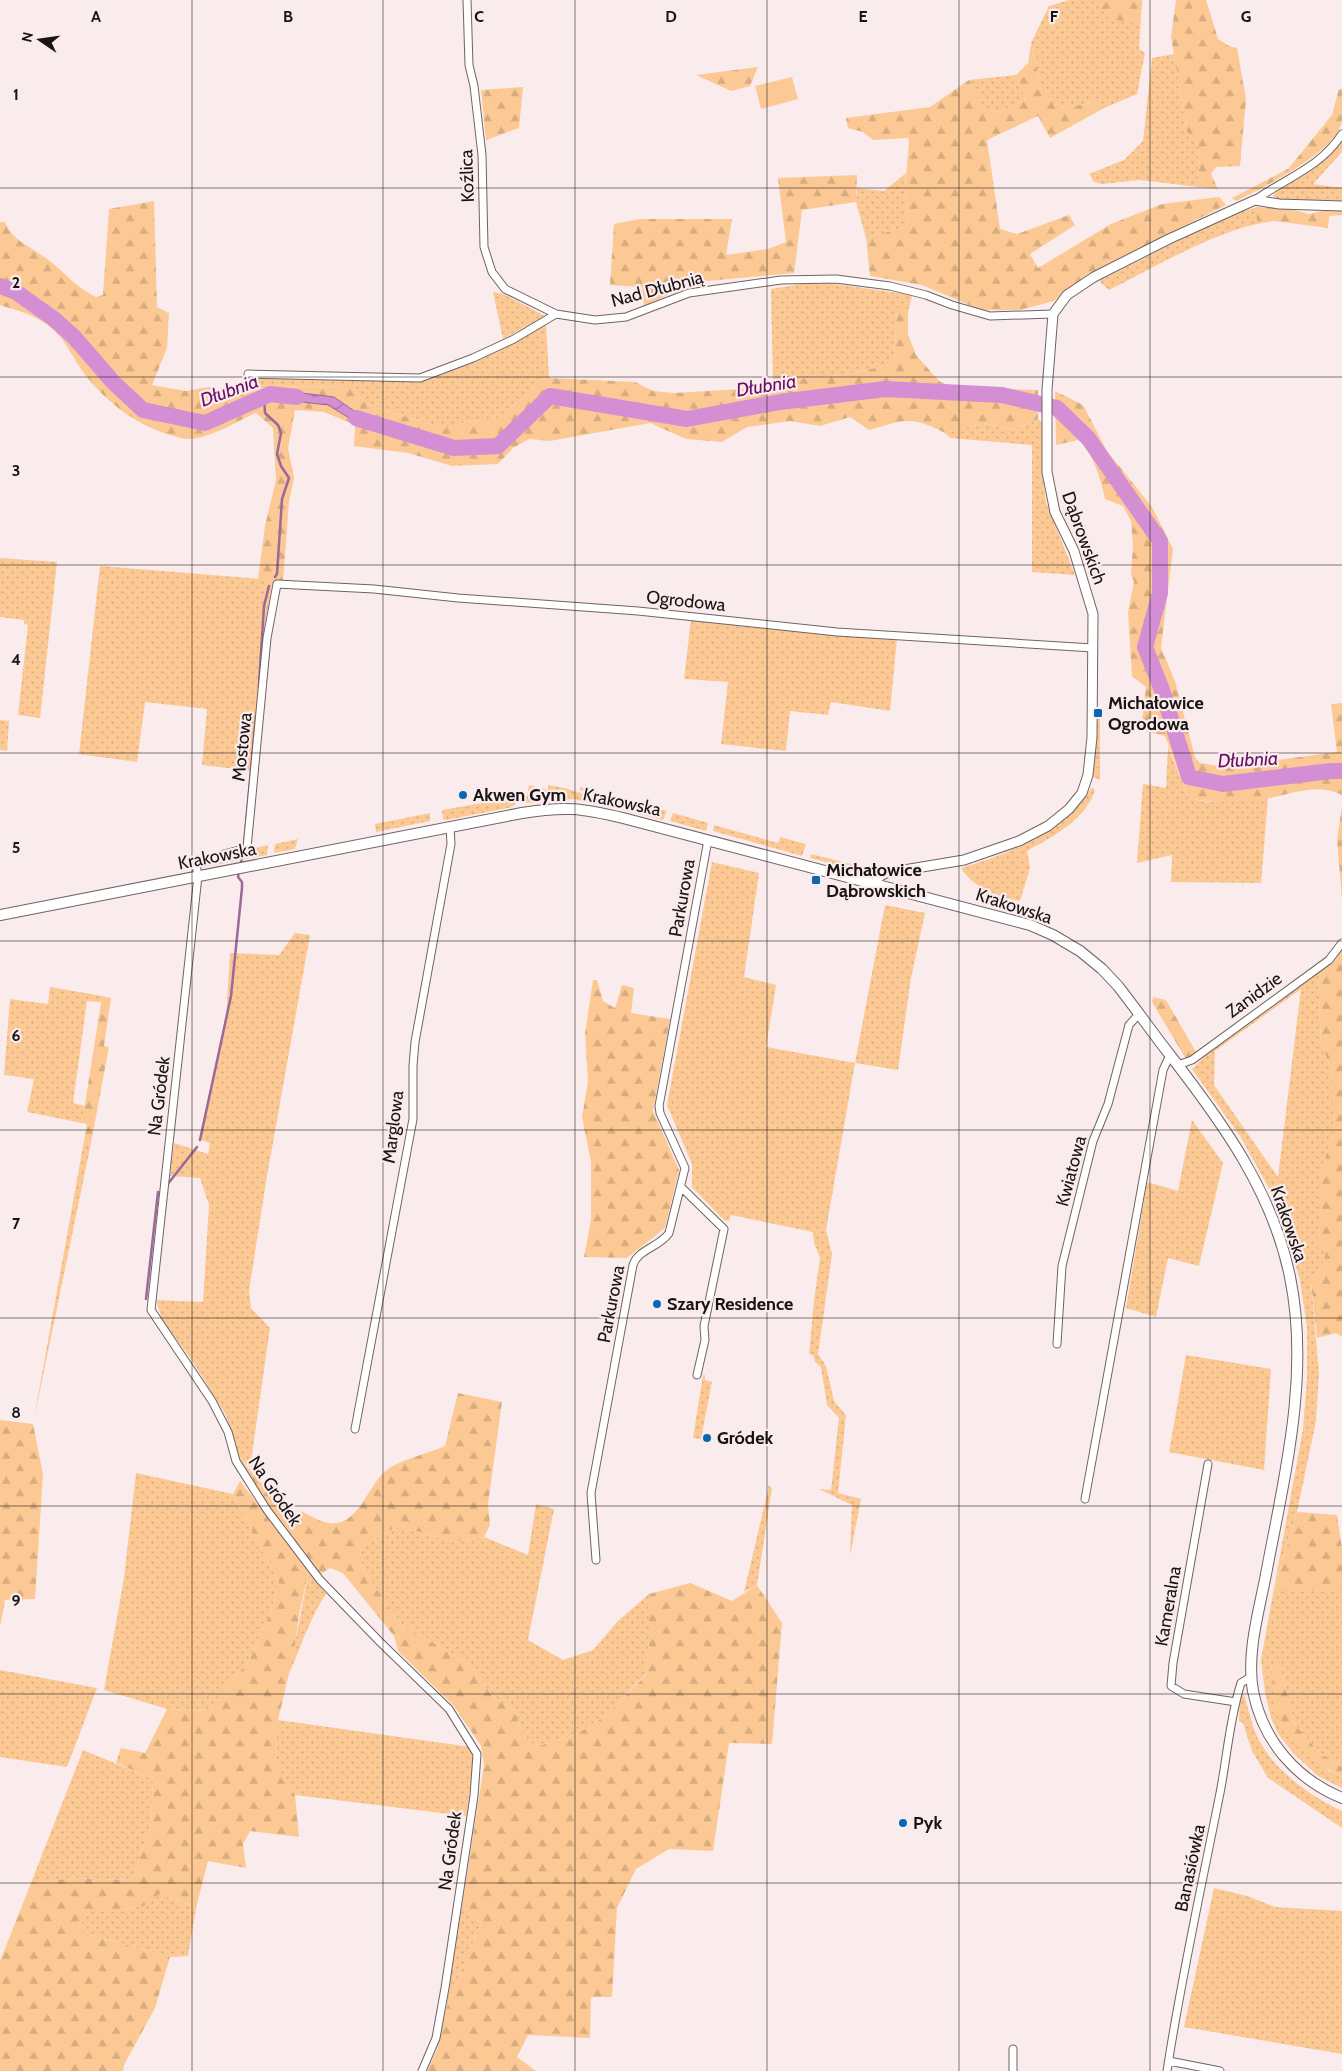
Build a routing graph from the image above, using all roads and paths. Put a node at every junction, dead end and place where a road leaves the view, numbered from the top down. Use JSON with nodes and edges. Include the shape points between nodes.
{"nodes":[{"id":1,"x":467,"y":0,"type":"edge"},
{"id":2,"x":1342,"y":134,"type":"edge"},
{"id":3,"x":1255,"y":200,"type":"junction"},
{"id":4,"x":1342,"y":206,"type":"edge"},
{"id":5,"x":556,"y":314,"type":"junction"},
{"id":6,"x":1053,"y":314,"type":"junction"},
{"id":7,"x":248,"y":374,"type":"dead end"},
{"id":8,"x":277,"y":584,"type":"joint"},
{"id":9,"x":1093,"y":648,"type":"junction"},
{"id":10,"x":450,"y":828,"type":"junction"},
{"id":11,"x":708,"y":840,"type":"junction"},
{"id":12,"x":198,"y":876,"type":"junction"},
{"id":13,"x":875,"y":883,"type":"junction"},
{"id":14,"x":0,"y":915,"type":"edge"},
{"id":15,"x":1342,"y":943,"type":"edge"},
{"id":16,"x":1139,"y":1014,"type":"junction"},
{"id":17,"x":1170,"y":1055,"type":"junction"},
{"id":18,"x":1178,"y":1066,"type":"junction"},
{"id":19,"x":681,"y":1187,"type":"junction"},
{"id":20,"x":1057,"y":1344,"type":"dead end"},
{"id":21,"x":697,"y":1375,"type":"dead end"},
{"id":22,"x":355,"y":1429,"type":"dead end"},
{"id":23,"x":1208,"y":1464,"type":"dead end"},
{"id":24,"x":1085,"y":1499,"type":"dead end"},
{"id":25,"x":596,"y":1560,"type":"dead end"},
{"id":26,"x":1252,"y":1676,"type":"junction"},
{"id":27,"x":1236,"y":1702,"type":"junction"},
{"id":28,"x":1342,"y":1798,"type":"edge"},
{"id":29,"x":1013,"y":2049,"type":"dead end"},
{"id":30,"x":1169,"y":2061,"type":"junction"},
{"id":31,"x":422,"y":2071,"type":"edge"},
{"id":32,"x":1013,"y":2071,"type":"edge"},
{"id":33,"x":1167,"y":2071,"type":"edge"},
{"id":34,"x":1220,"y":2071,"type":"edge"}],
"edges":[{"from":1,"to":5,"type":"street","name":"Koźlica","via":[[469,65],[482,155],[484,247],[492,272],[504,289]]},
{"from":2,"to":3,"type":"street","via":[[1332,149],[1305,170]]},
{"from":3,"to":4,"type":"street"},
{"from":3,"to":6,"type":"street","via":[[1094,277],[1067,295]]},
{"from":5,"to":6,"type":"street","name":"Nad Dłubnią","via":[[595,320],[626,317],[689,293],[781,280],[836,279],[890,286],[990,316]]},
{"from":5,"to":7,"type":"street","via":[[514,339],[420,378]]},
{"from":6,"to":9,"type":"street","name":"Dąbrowskich","via":[[1047,390],[1047,472],[1055,512],[1074,550],[1087,589],[1093,614]]},
{"from":8,"to":9,"type":"street","name":"Ogrodowa","via":[[638,611],[828,631]]},
{"from":8,"to":12,"type":"street","name":"Mostowa","via":[[267,638],[247,848],[196,865]]},
{"from":9,"to":13,"type":"street","name":"Dąbrowskich","via":[[1092,737],[1088,775],[1082,793],[1069,809],[1048,826],[995,850],[964,860],[886,873]]},
{"from":10,"to":11,"type":"main road","name":"Krakowska","via":[[540,810],[571,808]]},
{"from":10,"to":12,"type":"main road","name":"Krakowska"},
{"from":10,"to":22,"type":"street","name":"Marglowa","via":[[451,844],[413,1059],[413,1119]]},
{"from":11,"to":13,"type":"main road","name":"Krakowska"},
{"from":11,"to":19,"type":"street","name":"Parkurowa","via":[[660,1106],[664,1122],[684,1162]]},
{"from":12,"to":14,"type":"main road","name":"Krakowska"},
{"from":12,"to":31,"type":"street","name":"Na Gródek","via":[[151,1310],[212,1401],[228,1432],[236,1461],[267,1510],[320,1580],[449,1709],[477,1754],[474,1796],[445,1988],[436,2038]]},
{"from":13,"to":16,"type":"main road","name":"Krakowska","via":[[1020,922],[1053,935],[1102,969]]},
{"from":15,"to":18,"type":"street","name":"Zanidzie","via":[[1329,960],[1192,1060]]},
{"from":16,"to":17,"type":"main road","name":"Krakowska"},
{"from":16,"to":20,"type":"street","name":"Kwiatowa","via":[[1129,1025],[1108,1104],[1093,1141],[1062,1266]]},
{"from":17,"to":18,"type":"main road","name":"Krakowska"},
{"from":17,"to":24,"type":"street","via":[[1163,1070]]},
{"from":18,"to":26,"type":"main road","name":"Krakowska","via":[[1230,1136],[1255,1179],[1280,1236],[1296,1308],[1295,1410],[1256,1625]]},
{"from":19,"to":21,"type":"street","via":[[724,1229]]},
{"from":19,"to":25,"type":"street","name":"Parkurowa","via":[[666,1237],[639,1255],[633,1265],[591,1493]]},
{"from":23,"to":27,"type":"street","name":"Kameralna","via":[[1171,1686],[1184,1694]]},
{"from":26,"to":27,"type":"street","name":"Banasiówka","via":[[1242,1683]]},
{"from":26,"to":28,"type":"main road","name":"Krakowska","via":[[1259,1714],[1281,1754],[1309,1781]]},
{"from":27,"to":30,"type":"street","name":"Banasiówka"},
{"from":29,"to":32,"type":"street"},
{"from":30,"to":33,"type":"street","name":"Banasiówka"},
{"from":30,"to":34,"type":"street"}]}
